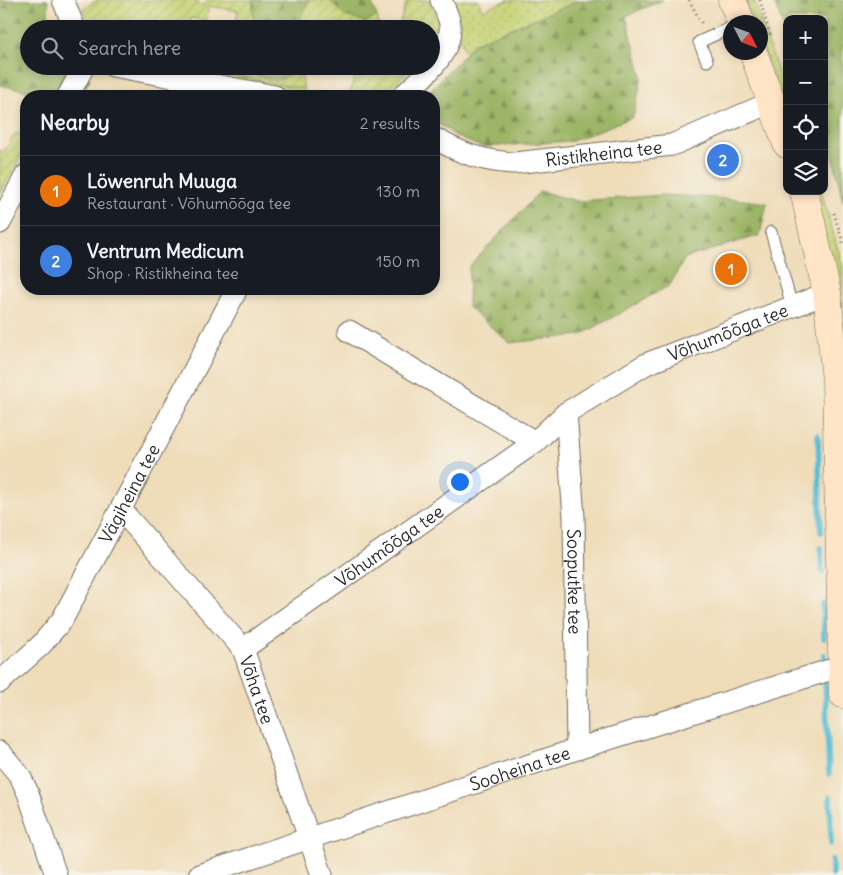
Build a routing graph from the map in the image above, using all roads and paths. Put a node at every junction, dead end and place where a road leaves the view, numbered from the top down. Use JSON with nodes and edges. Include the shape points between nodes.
{"nodes":[{"id":1,"x":64,"y":0,"type":"edge"},
{"id":2,"x":441,"y":0,"type":"edge"},
{"id":3,"x":689,"y":0,"type":"edge"},
{"id":4,"x":732,"y":0,"type":"edge"},
{"id":5,"x":738,"y":15,"type":"edge"},
{"id":6,"x":71,"y":20,"type":"edge"},
{"id":7,"x":723,"y":31,"type":"edge"},
{"id":8,"x":709,"y":37,"type":"junction"},
{"id":9,"x":440,"y":58,"type":"edge"},
{"id":10,"x":756,"y":60,"type":"edge"},
{"id":11,"x":708,"y":61,"type":"dead end"},
{"id":12,"x":79,"y":75,"type":"edge"},
{"id":13,"x":162,"y":75,"type":"edge"},
{"id":14,"x":423,"y":75,"type":"edge"},
{"id":15,"x":71,"y":90,"type":"edge"},
{"id":16,"x":243,"y":90,"type":"edge"},
{"id":17,"x":409,"y":90,"type":"edge"},
{"id":18,"x":772,"y":102,"type":"junction"},
{"id":19,"x":783,"y":133,"type":"edge"},
{"id":20,"x":440,"y":141,"type":"edge"},
{"id":21,"x":20,"y":185,"type":"edge"},
{"id":22,"x":805,"y":195,"type":"edge"},
{"id":23,"x":0,"y":223,"type":"edge"},
{"id":24,"x":771,"y":232,"type":"dead end"},
{"id":25,"x":827,"y":294,"type":"junction"},
{"id":26,"x":234,"y":295,"type":"edge"},
{"id":27,"x":792,"y":306,"type":"junction"},
{"id":28,"x":349,"y":331,"type":"dead end"},
{"id":29,"x":566,"y":413,"type":"junction"},
{"id":30,"x":535,"y":442,"type":"junction"},
{"id":31,"x":121,"y":510,"type":"junction"},
{"id":32,"x":243,"y":649,"type":"junction"},
{"id":33,"x":842,"y":666,"type":"edge"},
{"id":34,"x":0,"y":682,"type":"edge"},
{"id":35,"x":843,"y":694,"type":"edge"},
{"id":36,"x":577,"y":749,"type":"junction"},
{"id":37,"x":0,"y":752,"type":"edge"},
{"id":38,"x":309,"y":839,"type":"junction"},
{"id":39,"x":56,"y":875,"type":"edge"},
{"id":40,"x":199,"y":875,"type":"edge"},
{"id":41,"x":322,"y":875,"type":"edge"}],
"edges":[{"from":1,"to":6,"type":"street"},
{"from":2,"to":9,"type":"street","via":[[450,25],[448,41]]},
{"from":3,"to":8,"type":"path"},
{"from":4,"to":5,"type":"main road"},
{"from":7,"to":8,"type":"lane"},
{"from":8,"to":11,"type":"lane","via":[[699,42]]},
{"from":10,"to":18,"type":"main road"},
{"from":12,"to":15,"type":"street"},
{"from":13,"to":16,"type":"street"},
{"from":14,"to":17,"type":"street"},
{"from":18,"to":19,"type":"main road"},
{"from":18,"to":20,"type":"street","name":"Ristikheina tee","via":[[672,145],[515,163],[473,158]]},
{"from":21,"to":23,"type":"street"},
{"from":22,"to":25,"type":"main road"},
{"from":24,"to":27,"type":"lane"},
{"from":25,"to":27,"type":"street","name":"Võhumõõga tee"},
{"from":25,"to":33,"type":"main road","via":[[836,380]]},
{"from":26,"to":31,"type":"street","name":"Vägiheina tee"},
{"from":27,"to":29,"type":"street","name":"Võhumõõga tee","via":[[646,364]]},
{"from":28,"to":30,"type":"street"},
{"from":29,"to":30,"type":"street","name":"Võhumõõga tee"},
{"from":29,"to":36,"type":"street","name":"Sooputke tee","via":[[574,517]]},
{"from":30,"to":32,"type":"street","name":"Võhumõõga tee"},
{"from":31,"to":32,"type":"street","name":"Võha tee"},
{"from":31,"to":34,"type":"street","name":"Vägiheina tee","via":[[62,620],[41,645]]},
{"from":32,"to":38,"type":"street","name":"Võha tee"},
{"from":33,"to":35,"type":"main road"},
{"from":33,"to":36,"type":"street","name":"Sooheina tee"},
{"from":36,"to":38,"type":"street","name":"Sooheina tee"},
{"from":37,"to":39,"type":"street","via":[[20,776],[28,793]]},
{"from":38,"to":40,"type":"street","name":"Sooheina tee"},
{"from":38,"to":41,"type":"street","name":"Võha tee"}]}
